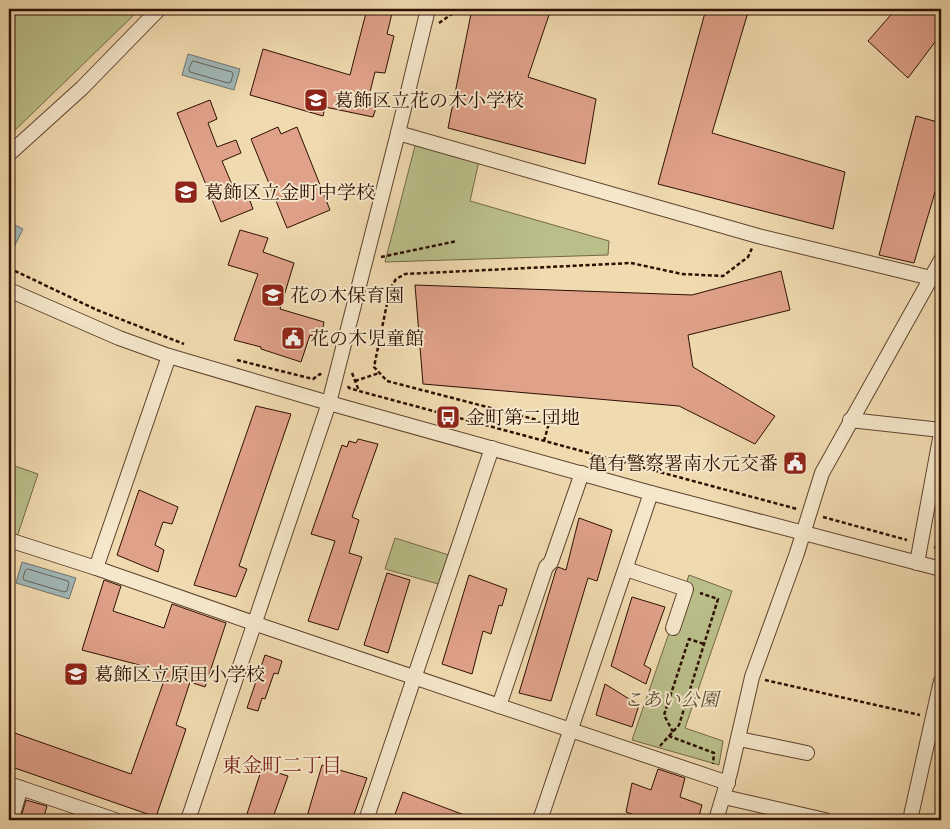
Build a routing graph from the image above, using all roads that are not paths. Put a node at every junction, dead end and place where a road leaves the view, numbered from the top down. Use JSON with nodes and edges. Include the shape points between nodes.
{"nodes":[{"id":1,"x":159,"y":9,"type":"edge"},
{"id":2,"x":428,"y":9,"type":"edge"},
{"id":3,"x":398,"y":133,"type":"junction"},
{"id":4,"x":9,"y":154,"type":"edge"},
{"id":5,"x":941,"y":260,"type":"edge"},
{"id":6,"x":931,"y":278,"type":"junction"},
{"id":7,"x":10,"y":294,"type":"edge"},
{"id":8,"x":169,"y":356,"type":"junction"},
{"id":9,"x":329,"y":403,"type":"junction"},
{"id":10,"x":850,"y":420,"type":"junction"},
{"id":11,"x":941,"y":431,"type":"edge"},
{"id":12,"x":492,"y":448,"type":"junction"},
{"id":13,"x":582,"y":473,"type":"junction"},
{"id":14,"x":651,"y":493,"type":"junction"},
{"id":15,"x":803,"y":534,"type":"junction"},
{"id":16,"x":9,"y":540,"type":"edge"},
{"id":17,"x":917,"y":563,"type":"junction"},
{"id":18,"x":96,"y":568,"type":"junction"},
{"id":19,"x":626,"y":569,"type":"junction"},
{"id":20,"x":941,"y":570,"type":"edge"},
{"id":21,"x":254,"y":624,"type":"junction"},
{"id":22,"x":673,"y":628,"type":"dead end"},
{"id":23,"x":414,"y":677,"type":"junction"},
{"id":24,"x":941,"y":681,"type":"edge"},
{"id":25,"x":940,"y":696,"type":"edge"},
{"id":26,"x":499,"y":706,"type":"junction"},
{"id":27,"x":571,"y":730,"type":"junction"},
{"id":28,"x":738,"y":739,"type":"junction"},
{"id":29,"x":807,"y":754,"type":"dead end"},
{"id":30,"x":728,"y":783,"type":"junction"},
{"id":31,"x":15,"y":786,"type":"edge"},
{"id":32,"x":724,"y":797,"type":"junction"},
{"id":33,"x":10,"y":820,"type":"edge"},
{"id":34,"x":116,"y":820,"type":"edge"},
{"id":35,"x":188,"y":820,"type":"edge"},
{"id":36,"x":366,"y":820,"type":"edge"},
{"id":37,"x":540,"y":820,"type":"edge"},
{"id":38,"x":716,"y":820,"type":"edge"},
{"id":39,"x":825,"y":820,"type":"edge"},
{"id":40,"x":910,"y":820,"type":"edge"}],
"edges":[{"from":1,"to":4,"type":"street","via":[[82,88]]},
{"from":2,"to":3,"type":"street"},
{"from":3,"to":6,"type":"street","via":[[758,236]]},
{"from":3,"to":9,"type":"street"},
{"from":5,"to":6,"type":"street"},
{"from":6,"to":10,"type":"street"},
{"from":7,"to":8,"type":"street"},
{"from":8,"to":9,"type":"street"},
{"from":8,"to":18,"type":"street"},
{"from":9,"to":12,"type":"street"},
{"from":9,"to":21,"type":"street"},
{"from":10,"to":11,"type":"street"},
{"from":10,"to":15,"type":"street","via":[[822,473]]},
{"from":11,"to":17,"type":"street"},
{"from":12,"to":13,"type":"street"},
{"from":12,"to":23,"type":"street"},
{"from":13,"to":14,"type":"street"},
{"from":13,"to":26,"type":"street"},
{"from":14,"to":15,"type":"street"},
{"from":14,"to":19,"type":"street"},
{"from":15,"to":17,"type":"street"},
{"from":15,"to":28,"type":"street","via":[[752,677]]},
{"from":16,"to":18,"type":"street"},
{"from":17,"to":20,"type":"street"},
{"from":18,"to":21,"type":"street"},
{"from":19,"to":22,"type":"street","via":[[686,589]]},
{"from":19,"to":27,"type":"street"},
{"from":21,"to":23,"type":"street"},
{"from":21,"to":35,"type":"street"},
{"from":23,"to":26,"type":"street"},
{"from":23,"to":36,"type":"street"},
{"from":24,"to":25,"type":"street"},
{"from":25,"to":40,"type":"street"},
{"from":26,"to":27,"type":"street"},
{"from":27,"to":30,"type":"street"},
{"from":27,"to":37,"type":"street"},
{"from":28,"to":29,"type":"street"},
{"from":28,"to":30,"type":"street"},
{"from":30,"to":32,"type":"street"},
{"from":31,"to":33,"type":"street"},
{"from":31,"to":34,"type":"street"},
{"from":32,"to":38,"type":"street"},
{"from":32,"to":39,"type":"street"}]}
